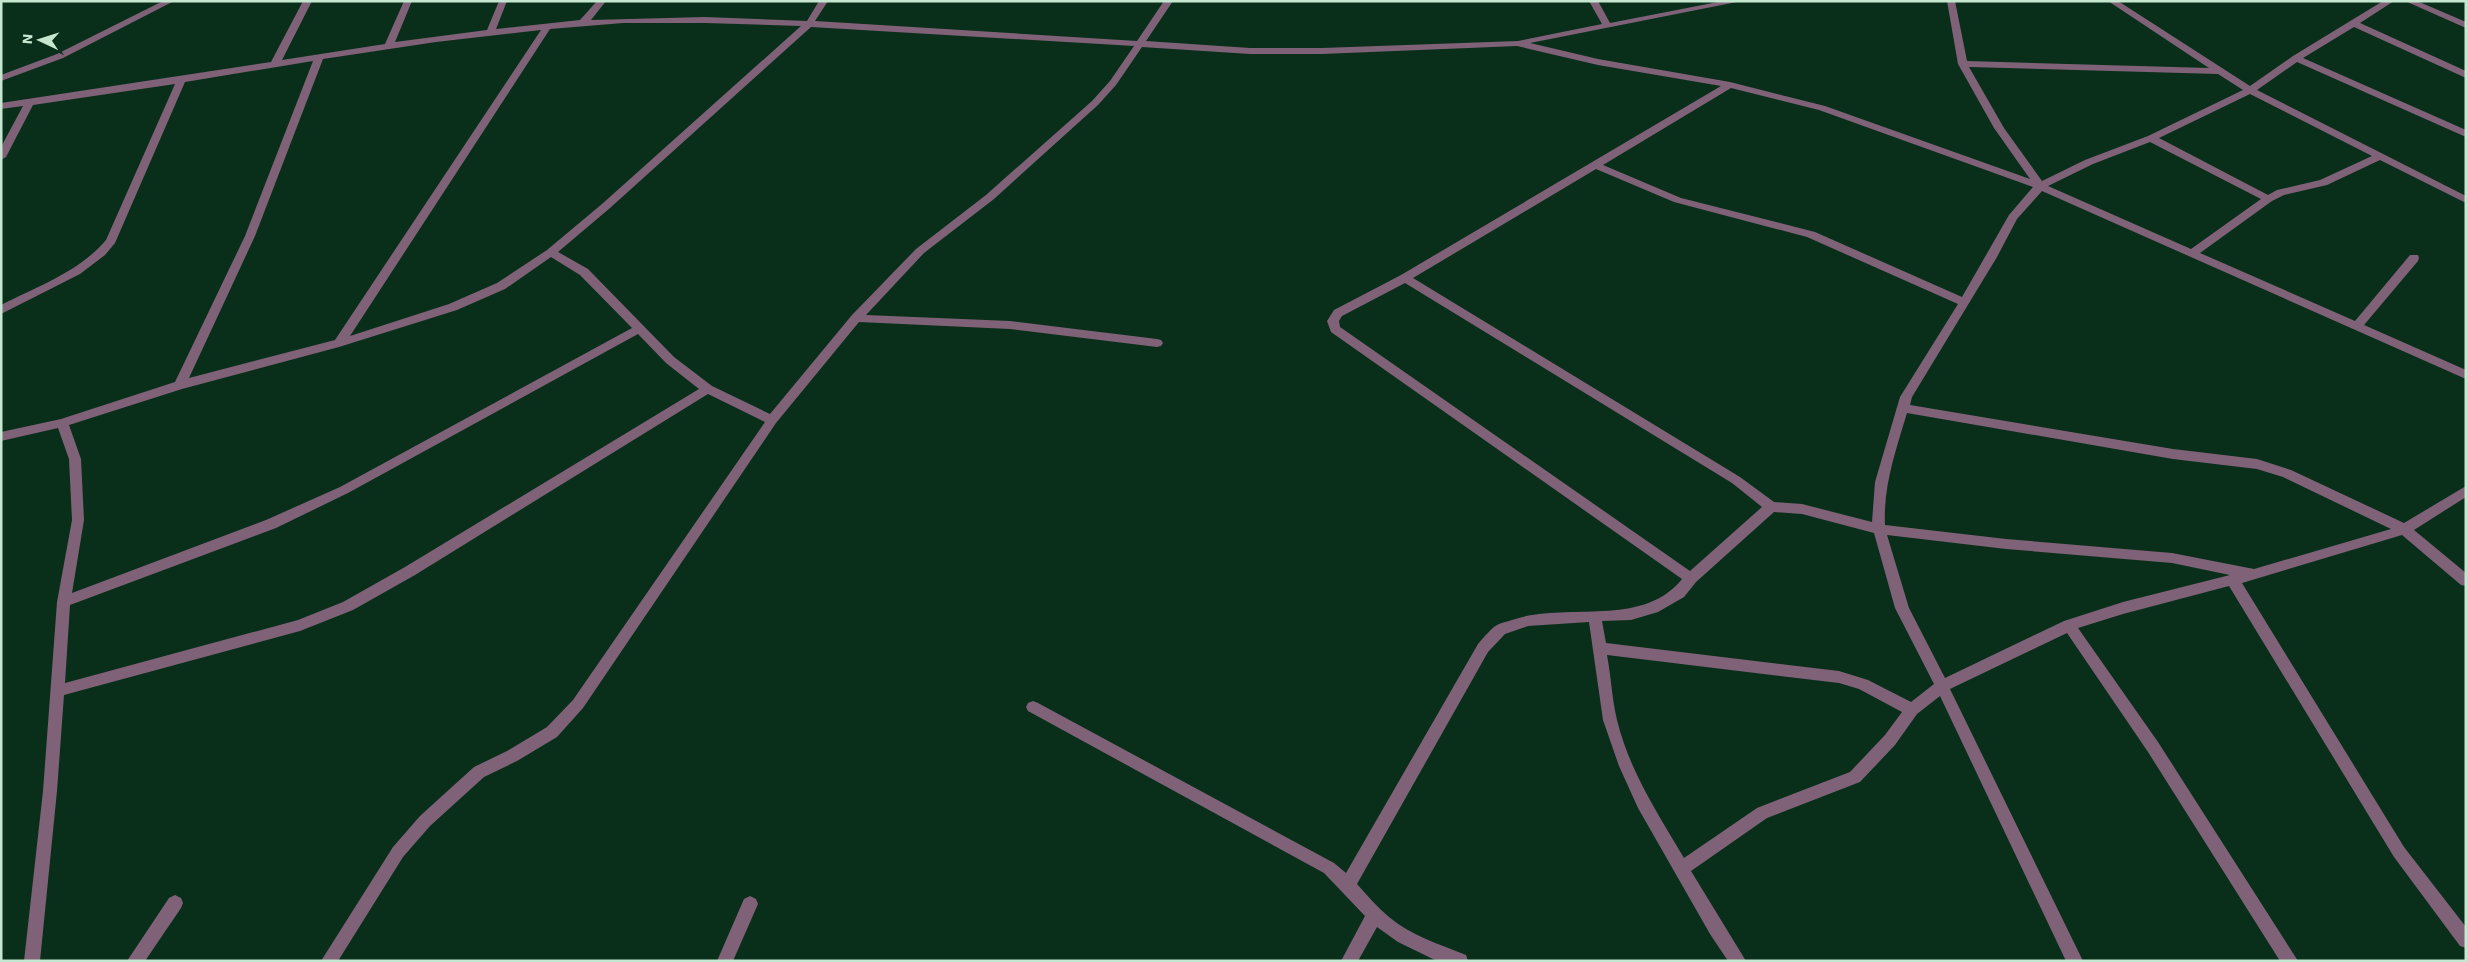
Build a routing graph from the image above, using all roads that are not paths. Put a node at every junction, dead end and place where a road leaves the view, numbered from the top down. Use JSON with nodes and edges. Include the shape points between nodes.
{"nodes":[{"id":1,"x":170,"y":1,"type":"edge"},
{"id":2,"x":308,"y":1,"type":"edge"},
{"id":3,"x":408,"y":1,"type":"edge"},
{"id":4,"x":503,"y":1,"type":"edge"},
{"id":5,"x":602,"y":1,"type":"edge"},
{"id":6,"x":824,"y":1,"type":"edge"},
{"id":7,"x":1169,"y":1,"type":"edge"},
{"id":8,"x":1593,"y":1,"type":"edge"},
{"id":9,"x":1738,"y":1,"type":"edge"},
{"id":10,"x":1951,"y":1,"type":"edge"},
{"id":11,"x":2112,"y":1,"type":"edge"},
{"id":12,"x":2390,"y":1,"type":"edge"},
{"id":13,"x":2410,"y":1,"type":"edge"},
{"id":14,"x":1692,"y":5,"type":"edge"},
{"id":15,"x":583,"y":23,"type":"junction"},
{"id":16,"x":810,"y":23,"type":"junction"},
{"id":17,"x":2355,"y":24,"type":"junction"},
{"id":18,"x":2466,"y":25,"type":"edge"},
{"id":19,"x":1607,"y":26,"type":"junction"},
{"id":20,"x":548,"y":27,"type":"junction"},
{"id":21,"x":490,"y":33,"type":"junction"},
{"id":22,"x":1517,"y":43,"type":"junction"},
{"id":23,"x":1141,"y":44,"type":"junction"},
{"id":24,"x":389,"y":45,"type":"junction"},
{"id":25,"x":319,"y":58,"type":"junction"},
{"id":26,"x":2296,"y":58,"type":"junction"},
{"id":27,"x":276,"y":64,"type":"junction"},
{"id":28,"x":1962,"y":64,"type":"junction"},
{"id":29,"x":2222,"y":71,"type":"junction"},
{"id":30,"x":2466,"y":75,"type":"edge"},
{"id":31,"x":1,"y":78,"type":"edge"},
{"id":32,"x":180,"y":82,"type":"junction"},
{"id":33,"x":1730,"y":85,"type":"junction"},
{"id":34,"x":2250,"y":90,"type":"junction"},
{"id":35,"x":29,"y":103,"type":"junction"},
{"id":36,"x":1,"y":106,"type":"edge"},
{"id":37,"x":2466,"y":134,"type":"edge"},
{"id":38,"x":2151,"y":138,"type":"junction"},
{"id":39,"x":2378,"y":157,"type":"junction"},
{"id":40,"x":1,"y":158,"type":"edge"},
{"id":41,"x":1597,"y":166,"type":"junction"},
{"id":42,"x":2040,"y":186,"type":"junction"},
{"id":43,"x":2268,"y":199,"type":"junction"},
{"id":44,"x":2466,"y":200,"type":"edge"},
{"id":45,"x":551,"y":252,"type":"junction"},
{"id":46,"x":2193,"y":253,"type":"junction"},
{"id":47,"x":2414,"y":258,"type":"dead end"},
{"id":48,"x":1405,"y":278,"type":"junction"},
{"id":49,"x":1964,"y":302,"type":"junction"},
{"id":50,"x":1,"y":310,"type":"edge"},
{"id":51,"x":856,"y":318,"type":"junction"},
{"id":52,"x":2356,"y":327,"type":"junction"},
{"id":53,"x":638,"y":329,"type":"junction"},
{"id":54,"x":339,"y":343,"type":"junction"},
{"id":55,"x":1157,"y":343,"type":"dead end"},
{"id":56,"x":2466,"y":375,"type":"edge"},
{"id":57,"x":180,"y":385,"type":"junction"},
{"id":58,"x":708,"y":389,"type":"junction"},
{"id":59,"x":1903,"y":408,"type":"junction"},
{"id":60,"x":772,"y":420,"type":"junction"},
{"id":61,"x":62,"y":423,"type":"junction"},
{"id":62,"x":1,"y":437,"type":"edge"},
{"id":63,"x":2466,"y":491,"type":"edge"},
{"id":64,"x":1771,"y":507,"type":"junction"},
{"id":65,"x":2404,"y":529,"type":"junction"},
{"id":66,"x":1879,"y":530,"type":"junction"},
{"id":67,"x":2254,"y":574,"type":"junction"},
{"id":68,"x":1691,"y":578,"type":"junction"},
{"id":69,"x":2233,"y":580,"type":"junction"},
{"id":70,"x":2466,"y":581,"type":"edge"},
{"id":71,"x":64,"y":602,"type":"junction"},
{"id":72,"x":1595,"y":617,"type":"junction"},
{"id":73,"x":2069,"y":625,"type":"junction"},
{"id":74,"x":1599,"y":648,"type":"junction"},
{"id":75,"x":1942,"y":686,"type":"junction"},
{"id":76,"x":57,"y":691,"type":"junction"},
{"id":77,"x":1032,"y":707,"type":"dead end"},
{"id":78,"x":1912,"y":710,"type":"junction"},
{"id":79,"x":1682,"y":868,"type":"junction"},
{"id":80,"x":1348,"y":884,"type":"junction"},
{"id":81,"x":175,"y":903,"type":"dead end"},
{"id":82,"x":750,"y":904,"type":"dead end"},
{"id":83,"x":1375,"y":915,"type":"junction"},
{"id":84,"x":2466,"y":940,"type":"edge"},
{"id":85,"x":32,"y":961,"type":"edge"},
{"id":86,"x":134,"y":961,"type":"edge"},
{"id":87,"x":329,"y":961,"type":"edge"},
{"id":88,"x":725,"y":961,"type":"edge"},
{"id":89,"x":1349,"y":961,"type":"edge"},
{"id":90,"x":1460,"y":961,"type":"edge"},
{"id":91,"x":1738,"y":961,"type":"edge"},
{"id":92,"x":2075,"y":961,"type":"edge"},
{"id":93,"x":2290,"y":961,"type":"edge"}],
"edges":[{"from":1,"to":31,"type":"street","via":[[60,56]]},
{"from":2,"to":27,"type":"street"},
{"from":3,"to":24,"type":"street"},
{"from":4,"to":21,"type":"street"},
{"from":5,"to":15,"type":"street"},
{"from":6,"to":16,"type":"street"},
{"from":7,"to":23,"type":"street"},
{"from":8,"to":19,"type":"street"},
{"from":9,"to":14,"type":"street"},
{"from":10,"to":28,"type":"street"},
{"from":11,"to":29,"type":"street"},
{"from":12,"to":17,"type":"street"},
{"from":13,"to":18,"type":"street"},
{"from":14,"to":19,"type":"street"},
{"from":15,"to":16,"type":"street","via":[[658,20]]},
{"from":15,"to":20,"type":"street"},
{"from":16,"to":23,"type":"street"},
{"from":16,"to":45,"type":"street"},
{"from":17,"to":26,"type":"street"},
{"from":17,"to":30,"type":"street"},
{"from":19,"to":22,"type":"street"},
{"from":20,"to":21,"type":"street"},
{"from":20,"to":54,"type":"street"},
{"from":21,"to":24,"type":"street"},
{"from":22,"to":23,"type":"street","via":[[1322,51],[1250,51]]},
{"from":22,"to":33,"type":"street","via":[[1598,62]]},
{"from":23,"to":51,"type":"street","via":[[1095,103],[990,197],[920,251]]},
{"from":24,"to":25,"type":"street"},
{"from":25,"to":27,"type":"street"},
{"from":25,"to":57,"type":"street","via":[[250,236]]},
{"from":26,"to":34,"type":"street"},
{"from":26,"to":37,"type":"street"},
{"from":27,"to":32,"type":"street"},
{"from":28,"to":29,"type":"street"},
{"from":28,"to":42,"type":"street","via":[[1999,128]]},
{"from":29,"to":34,"type":"street"},
{"from":32,"to":35,"type":"street"},
{"from":32,"to":50,"type":"street","via":[[112,241],[104,252],[87,265]]},
{"from":33,"to":41,"type":"street"},
{"from":33,"to":42,"type":"street","via":[[1822,108]]},
{"from":34,"to":38,"type":"street"},
{"from":34,"to":39,"type":"street"},
{"from":35,"to":36,"type":"street"},
{"from":35,"to":40,"type":"street"},
{"from":38,"to":42,"type":"street"},
{"from":38,"to":43,"type":"street"},
{"from":39,"to":43,"type":"street","via":[[2323,183],[2281,192]]},
{"from":39,"to":44,"type":"street"},
{"from":41,"to":48,"type":"street"},
{"from":41,"to":49,"type":"street","via":[[1678,200],[1811,234]]},
{"from":42,"to":46,"type":"street"},
{"from":42,"to":49,"type":"street","via":[[2013,217]]},
{"from":43,"to":46,"type":"street"},
{"from":45,"to":53,"type":"street","via":[[584,272]]},
{"from":45,"to":54,"type":"street","via":[[501,286],[469,300]]},
{"from":46,"to":52,"type":"street"},
{"from":47,"to":52,"type":"street"},
{"from":48,"to":64,"type":"street","via":[[1720,470]]},
{"from":48,"to":68,"type":"street","via":[[1338,313],[1333,321],[1335,329]]},
{"from":49,"to":59,"type":"street","via":[[1906,397]]},
{"from":51,"to":55,"type":"street","via":[[1010,325]]},
{"from":51,"to":60,"type":"street"},
{"from":52,"to":56,"type":"street"},
{"from":53,"to":58,"type":"street","via":[[670,360]]},
{"from":53,"to":71,"type":"street","via":[[344,490],[271,524]]},
{"from":54,"to":57,"type":"street"},
{"from":57,"to":61,"type":"street"},
{"from":58,"to":60,"type":"street"},
{"from":58,"to":76,"type":"street","via":[[348,606],[300,625]]},
{"from":59,"to":65,"type":"street","via":[[2174,454],[2256,464],[2287,473]]},
{"from":59,"to":66,"type":"street","via":[[1880,482]]},
{"from":60,"to":87,"type":"street","via":[[578,704],[552,732],[479,772],[425,821],[398,852]]},
{"from":61,"to":62,"type":"street"},
{"from":61,"to":71,"type":"street","via":[[75,459],[78,520]]},
{"from":63,"to":65,"type":"street"},
{"from":64,"to":66,"type":"street","via":[[1802,509]]},
{"from":64,"to":68,"type":"street"},
{"from":65,"to":67,"type":"street"},
{"from":65,"to":70,"type":"street"},
{"from":66,"to":67,"type":"street","via":[[2172,558]]},
{"from":66,"to":75,"type":"street","via":[[1902,608]]},
{"from":67,"to":69,"type":"street"},
{"from":68,"to":72,"type":"street","via":[[1679,593],[1658,606],[1631,614]]},
{"from":69,"to":73,"type":"street"},
{"from":69,"to":84,"type":"street","via":[[2399,852]]},
{"from":71,"to":76,"type":"street"},
{"from":72,"to":74,"type":"street"},
{"from":72,"to":80,"type":"street","via":[[1528,620],[1500,630],[1483,648]]},
{"from":73,"to":75,"type":"street"},
{"from":73,"to":93,"type":"street","via":[[2153,746]]},
{"from":74,"to":78,"type":"street","via":[[1839,677],[1863,684]]},
{"from":74,"to":79,"type":"street","via":[[1610,720],[1626,766]]},
{"from":75,"to":78,"type":"street"},
{"from":75,"to":92,"type":"street"},
{"from":76,"to":85,"type":"street"},
{"from":77,"to":80,"type":"street","via":[[1329,868]]},
{"from":78,"to":79,"type":"street","via":[[1890,740],[1855,777],[1762,813]]},
{"from":79,"to":91,"type":"street"},
{"from":80,"to":83,"type":"street"},
{"from":81,"to":86,"type":"street"},
{"from":82,"to":88,"type":"street"},
{"from":83,"to":89,"type":"street"},
{"from":83,"to":90,"type":"street","via":[[1396,932]]}]}
